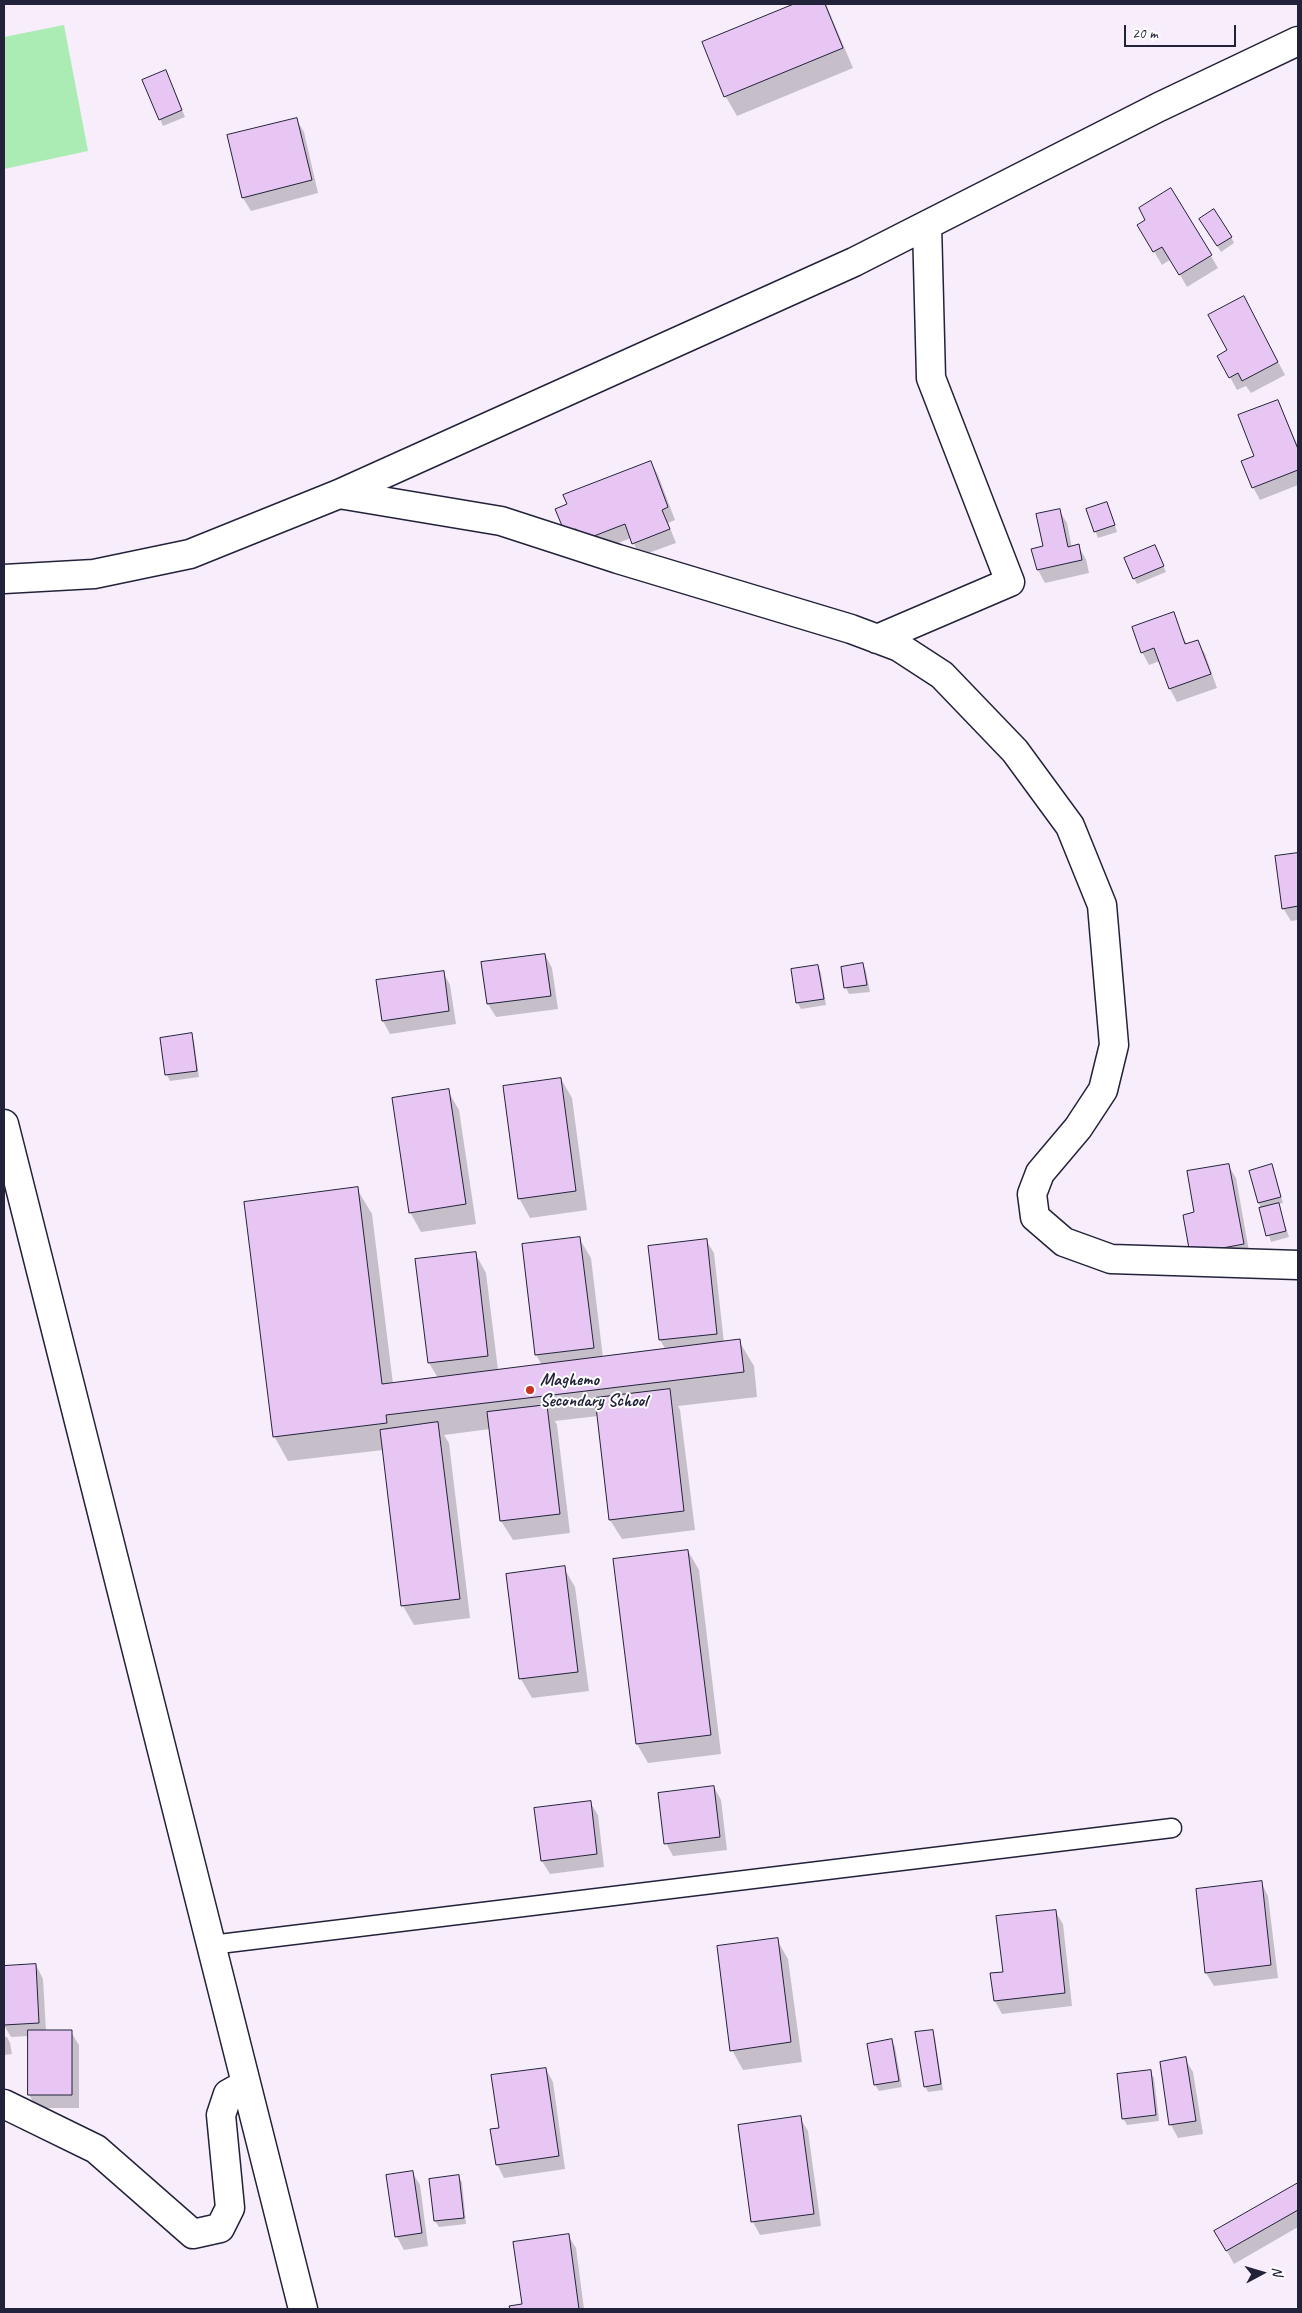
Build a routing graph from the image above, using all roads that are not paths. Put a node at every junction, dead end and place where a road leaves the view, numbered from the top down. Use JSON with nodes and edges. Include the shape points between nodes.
{"nodes":[{"id":1,"x":1298,"y":41,"type":"edge"},
{"id":2,"x":927,"y":225,"type":"junction"},
{"id":3,"x":339,"y":494,"type":"junction"},
{"id":4,"x":4,"y":579,"type":"edge"},
{"id":5,"x":877,"y":638,"type":"junction"},
{"id":6,"x":4,"y":1124,"type":"edge"},
{"id":7,"x":1298,"y":1265,"type":"edge"},
{"id":8,"x":1172,"y":1828,"type":"dead end"},
{"id":9,"x":211,"y":1945,"type":"junction"},
{"id":10,"x":246,"y":2084,"type":"junction"},
{"id":11,"x":4,"y":2104,"type":"edge"},
{"id":12,"x":303,"y":2309,"type":"edge"}],
"edges":[{"from":1,"to":2,"type":"street","via":[[1159,107]]},
{"from":2,"to":3,"type":"street","via":[[845,266]]},
{"from":2,"to":5,"type":"street","via":[[931,378],[1010,582]]},
{"from":3,"to":4,"type":"street","via":[[190,554],[94,574]]},
{"from":3,"to":5,"type":"street","via":[[501,521]]},
{"from":5,"to":7,"type":"street","via":[[899,647],[942,676],[1015,751],[1070,826],[1102,905],[1114,1045],[1103,1090],[1078,1128],[1040,1173],[1032,1194],[1035,1217],[1064,1242],[1111,1259]]},
{"from":6,"to":9,"type":"street"},
{"from":8,"to":9,"type":"lane"},
{"from":9,"to":10,"type":"street"},
{"from":10,"to":11,"type":"street","via":[[228,2094],[221,2115],[230,2208],[220,2228],[193,2234],[96,2150]]},
{"from":10,"to":12,"type":"street"}]}
